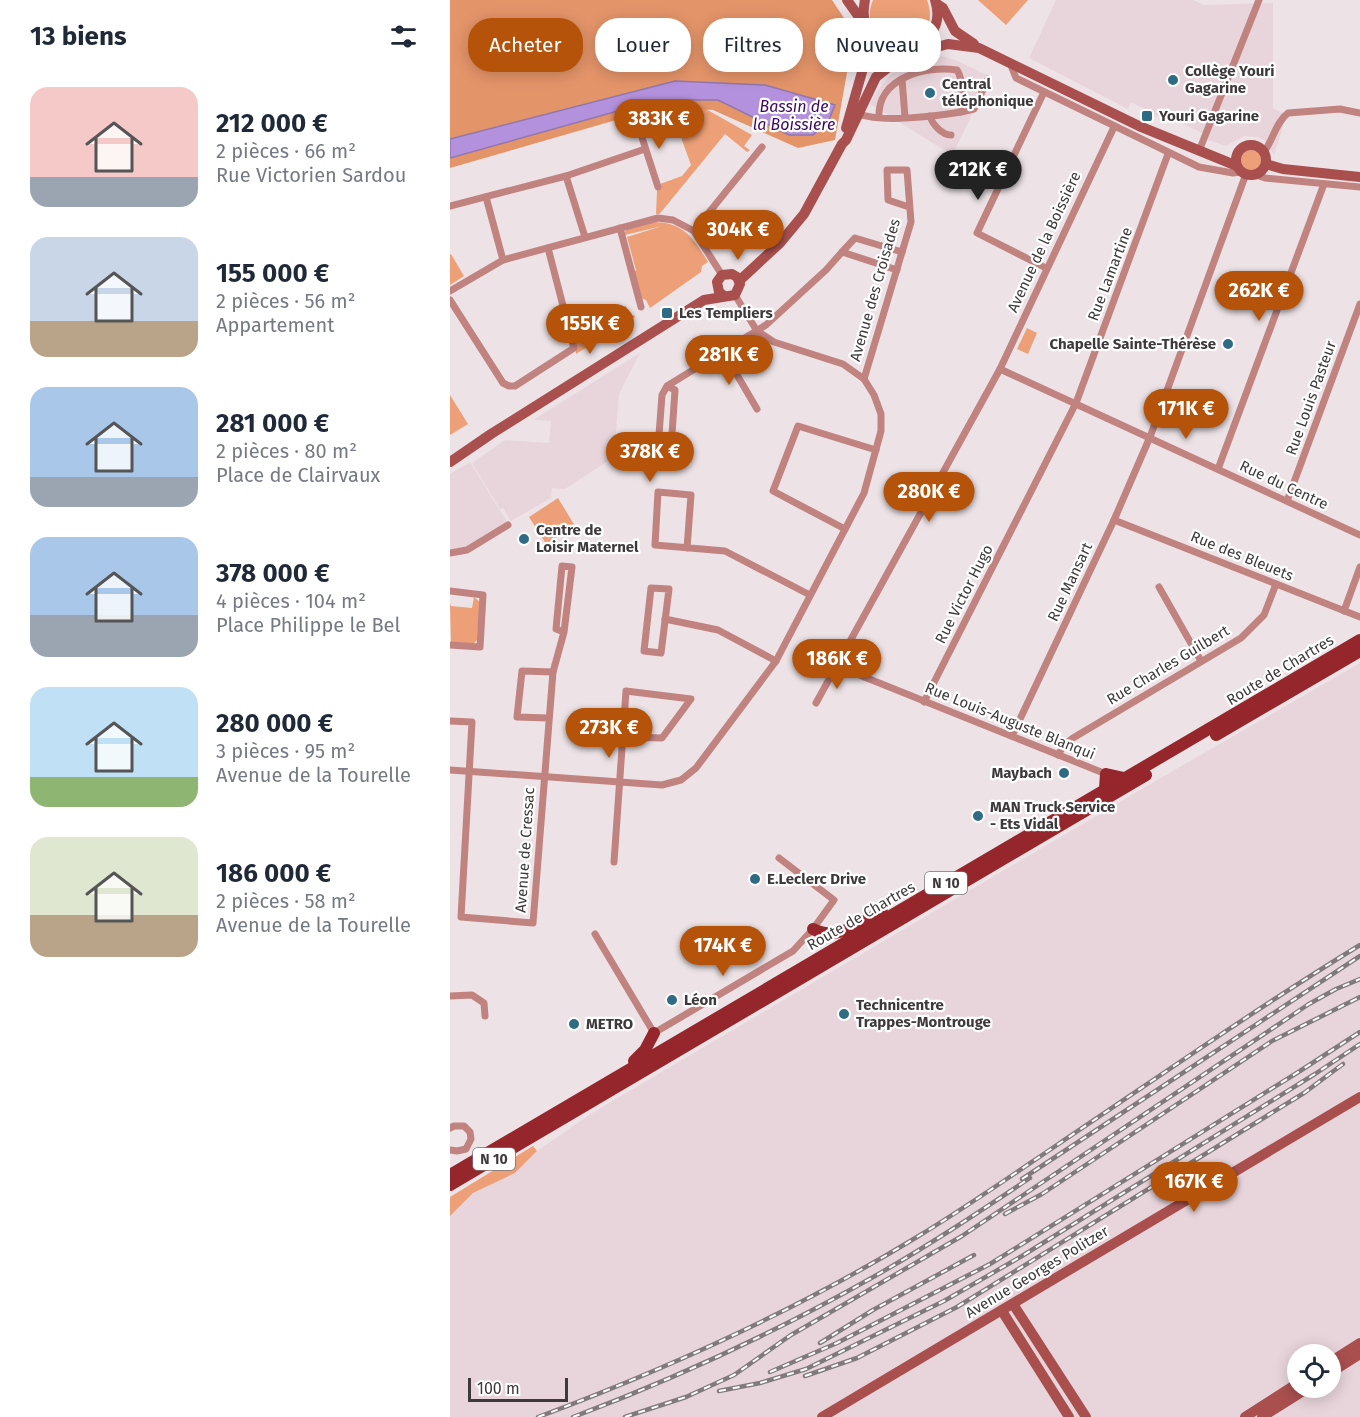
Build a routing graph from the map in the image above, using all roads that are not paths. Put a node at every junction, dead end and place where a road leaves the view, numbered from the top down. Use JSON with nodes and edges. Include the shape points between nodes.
{"nodes":[{"id":1,"x":847,"y":0,"type":"edge"},
{"id":2,"x":865,"y":0,"type":"edge"},
{"id":3,"x":1259,"y":0,"type":"edge"},
{"id":4,"x":936,"y":2,"type":"edge"},
{"id":5,"x":860,"y":18,"type":"edge"},
{"id":6,"x":864,"y":18,"type":"edge"},
{"id":7,"x":937,"y":18,"type":"edge"},
{"id":8,"x":941,"y":46,"type":"edge"},
{"id":9,"x":979,"y":48,"type":"junction"},
{"id":10,"x":1010,"y":63,"type":"junction"},
{"id":11,"x":862,"y":72,"type":"edge"},
{"id":12,"x":882,"y":72,"type":"edge"},
{"id":13,"x":902,"y":79,"type":"junction"},
{"id":14,"x":988,"y":79,"type":"dead end"},
{"id":15,"x":1044,"y":92,"type":"junction"},
{"id":16,"x":961,"y":112,"type":"junction"},
{"id":17,"x":1360,"y":112,"type":"edge"},
{"id":18,"x":859,"y":114,"type":"junction"},
{"id":19,"x":930,"y":116,"type":"junction"},
{"id":20,"x":879,"y":117,"type":"junction"},
{"id":21,"x":905,"y":117,"type":"junction"},
{"id":22,"x":636,"y":120,"type":"dead end"},
{"id":23,"x":1114,"y":127,"type":"junction"},
{"id":24,"x":951,"y":135,"type":"dead end"},
{"id":25,"x":842,"y":144,"type":"junction"},
{"id":26,"x":762,"y":147,"type":"dead end"},
{"id":27,"x":645,"y":149,"type":"junction"},
{"id":28,"x":1199,"y":151,"type":"junction"},
{"id":29,"x":1238,"y":152,"type":"junction"},
{"id":30,"x":1264,"y":152,"type":"junction"},
{"id":31,"x":1168,"y":154,"type":"junction"},
{"id":32,"x":1212,"y":155,"type":"junction"},
{"id":33,"x":1266,"y":164,"type":"junction"},
{"id":34,"x":1245,"y":172,"type":"junction"},
{"id":35,"x":566,"y":176,"type":"junction"},
{"id":36,"x":1360,"y":177,"type":"edge"},
{"id":37,"x":1323,"y":184,"type":"junction"},
{"id":38,"x":658,"y":187,"type":"dead end"},
{"id":39,"x":1360,"y":188,"type":"edge"},
{"id":40,"x":486,"y":197,"type":"junction"},
{"id":41,"x":450,"y":206,"type":"edge"},
{"id":42,"x":909,"y":207,"type":"junction"},
{"id":43,"x":620,"y":228,"type":"junction"},
{"id":44,"x":694,"y":231,"type":"junction"},
{"id":45,"x":585,"y":237,"type":"junction"},
{"id":46,"x":548,"y":248,"type":"junction"},
{"id":47,"x":842,"y":252,"type":"junction"},
{"id":48,"x":902,"y":252,"type":"junction"},
{"id":49,"x":502,"y":260,"type":"junction"},
{"id":50,"x":1046,"y":268,"type":"junction"},
{"id":51,"x":897,"y":270,"type":"junction"},
{"id":52,"x":737,"y":278,"type":"junction"},
{"id":53,"x":720,"y":280,"type":"junction"},
{"id":54,"x":450,"y":291,"type":"edge"},
{"id":55,"x":729,"y":295,"type":"junction"},
{"id":56,"x":450,"y":300,"type":"edge"},
{"id":57,"x":704,"y":300,"type":"junction"},
{"id":58,"x":1360,"y":304,"type":"edge"},
{"id":59,"x":641,"y":308,"type":"dead end"},
{"id":60,"x":757,"y":330,"type":"junction"},
{"id":61,"x":723,"y":351,"type":"junction"},
{"id":62,"x":1000,"y":369,"type":"junction"},
{"id":63,"x":864,"y":379,"type":"junction"},
{"id":64,"x":667,"y":386,"type":"junction"},
{"id":65,"x":1076,"y":403,"type":"junction"},
{"id":66,"x":757,"y":409,"type":"dead end"},
{"id":67,"x":491,"y":434,"type":"junction"},
{"id":68,"x":1150,"y":437,"type":"junction"},
{"id":69,"x":876,"y":450,"type":"junction"},
{"id":70,"x":450,"y":456,"type":"edge"},
{"id":71,"x":450,"y":462,"type":"edge"},
{"id":72,"x":1218,"y":469,"type":"junction"},
{"id":73,"x":1287,"y":501,"type":"junction"},
{"id":74,"x":1114,"y":520,"type":"junction"},
{"id":75,"x":508,"y":525,"type":"dead end"},
{"id":76,"x":845,"y":529,"type":"junction"},
{"id":77,"x":1360,"y":535,"type":"edge"},
{"id":78,"x":687,"y":548,"type":"junction"},
{"id":79,"x":450,"y":553,"type":"edge"},
{"id":80,"x":1360,"y":567,"type":"edge"},
{"id":81,"x":1276,"y":585,"type":"junction"},
{"id":82,"x":1159,"y":587,"type":"dead end"},
{"id":83,"x":450,"y":591,"type":"edge"},
{"id":84,"x":810,"y":595,"type":"junction"},
{"id":85,"x":1344,"y":611,"type":"junction"},
{"id":86,"x":1360,"y":617,"type":"edge"},
{"id":87,"x":665,"y":619,"type":"junction"},
{"id":88,"x":564,"y":632,"type":"junction"},
{"id":89,"x":1360,"y":639,"type":"edge"},
{"id":90,"x":450,"y":645,"type":"edge"},
{"id":91,"x":1360,"y":651,"type":"edge"},
{"id":92,"x":776,"y":661,"type":"junction"},
{"id":93,"x":1201,"y":661,"type":"junction"},
{"id":94,"x":837,"y":666,"type":"junction"},
{"id":95,"x":553,"y":672,"type":"junction"},
{"id":96,"x":924,"y":702,"type":"junction"},
{"id":97,"x":816,"y":703,"type":"dead end"},
{"id":98,"x":548,"y":718,"type":"junction"},
{"id":99,"x":450,"y":721,"type":"edge"},
{"id":100,"x":1012,"y":736,"type":"junction"},
{"id":101,"x":623,"y":737,"type":"junction"},
{"id":102,"x":1058,"y":755,"type":"junction"},
{"id":103,"x":450,"y":770,"type":"edge"},
{"id":104,"x":469,"y":771,"type":"junction"},
{"id":105,"x":1106,"y":774,"type":"junction"},
{"id":106,"x":544,"y":777,"type":"junction"},
{"id":107,"x":1124,"y":778,"type":"junction"},
{"id":108,"x":620,"y":783,"type":"junction"},
{"id":109,"x":1105,"y":789,"type":"junction"},
{"id":110,"x":779,"y":858,"type":"dead end"},
{"id":111,"x":614,"y":861,"type":"dead end"},
{"id":112,"x":934,"y":890,"type":"junction"},
{"id":113,"x":813,"y":929,"type":"junction"},
{"id":114,"x":596,"y":934,"type":"dead end"},
{"id":115,"x":450,"y":996,"type":"edge"},
{"id":116,"x":485,"y":1016,"type":"dead end"},
{"id":117,"x":654,"y":1033,"type":"junction"},
{"id":118,"x":1360,"y":1097,"type":"edge"},
{"id":119,"x":569,"y":1104,"type":"junction"},
{"id":120,"x":450,"y":1128,"type":"edge"},
{"id":121,"x":535,"y":1130,"type":"junction"},
{"id":122,"x":451,"y":1149,"type":"edge"},
{"id":123,"x":450,"y":1176,"type":"edge"},
{"id":124,"x":450,"y":1185,"type":"edge"},
{"id":125,"x":1013,"y":1304,"type":"junction"},
{"id":126,"x":1002,"y":1311,"type":"junction"},
{"id":127,"x":1360,"y":1343,"type":"edge"},
{"id":128,"x":1360,"y":1354,"type":"edge"},
{"id":129,"x":1341,"y":1355,"type":"edge"},
{"id":130,"x":1341,"y":1366,"type":"edge"},
{"id":131,"x":1287,"y":1390,"type":"edge"},
{"id":132,"x":1292,"y":1398,"type":"edge"},
{"id":133,"x":827,"y":1414,"type":"edge"},
{"id":134,"x":1069,"y":1417,"type":"edge"},
{"id":135,"x":1086,"y":1417,"type":"edge"},
{"id":136,"x":1245,"y":1417,"type":"edge"},
{"id":137,"x":1262,"y":1417,"type":"edge"}],
"edges":[{"from":1,"to":5,"type":"street"},
{"from":2,"to":6,"type":"street"},
{"from":3,"to":28,"type":"street"},
{"from":4,"to":7,"type":"street"},
{"from":4,"to":9,"type":"street","via":[[955,31]]},
{"from":8,"to":9,"type":"street"},
{"from":9,"to":10,"type":"street"},
{"from":10,"to":15,"type":"street","via":[[1016,78]]},
{"from":10,"to":28,"type":"street"},
{"from":11,"to":25,"type":"street"},
{"from":12,"to":18,"type":"street","via":[[876,77]]},
{"from":13,"to":16,"type":"street","via":[[925,71],[957,70]]},
{"from":13,"to":20,"type":"street","via":[[893,84],[882,101]]},
{"from":13,"to":21,"type":"street"},
{"from":14,"to":16,"type":"street","via":[[974,109]]},
{"from":15,"to":23,"type":"street"},
{"from":15,"to":50,"type":"street","via":[[976,233]]},
{"from":16,"to":19,"type":"street"},
{"from":17,"to":30,"type":"street","via":[[1340,109],[1288,113],[1282,117]]},
{"from":18,"to":20,"type":"street"},
{"from":18,"to":25,"type":"street"},
{"from":19,"to":21,"type":"street"},
{"from":19,"to":24,"type":"street","via":[[933,123]]},
{"from":20,"to":21,"type":"street"},
{"from":22,"to":27,"type":"street"},
{"from":23,"to":31,"type":"street"},
{"from":23,"to":50,"type":"street","name":"Avenue de la Boissière"},
{"from":25,"to":52,"type":"street","via":[[804,214],[755,267]]},
{"from":26,"to":44,"type":"street"},
{"from":27,"to":35,"type":"street"},
{"from":27,"to":38,"type":"street"},
{"from":28,"to":32,"type":"street"},
{"from":29,"to":30,"type":"street","via":[[1248,145]]},
{"from":29,"to":32,"type":"street"},
{"from":29,"to":34,"type":"street"},
{"from":30,"to":33,"type":"street"},
{"from":31,"to":34,"type":"street","via":[[1215,171]]},
{"from":31,"to":65,"type":"street","name":"Rue Lamartine"},
{"from":32,"to":34,"type":"street"},
{"from":33,"to":34,"type":"street","via":[[1260,172]]},
{"from":33,"to":36,"type":"street"},
{"from":34,"to":37,"type":"street"},
{"from":34,"to":68,"type":"street","name":"Rue Mansart"},
{"from":35,"to":40,"type":"street"},
{"from":35,"to":45,"type":"street"},
{"from":37,"to":39,"type":"street"},
{"from":37,"to":72,"type":"street"},
{"from":40,"to":41,"type":"street"},
{"from":40,"to":49,"type":"street"},
{"from":42,"to":42,"type":"street","name":"Avenue des Croisades","via":[[907,170],[887,170],[888,200]]},
{"from":42,"to":48,"type":"street","name":"Avenue des Croisades","via":[[911,222]]},
{"from":43,"to":44,"type":"street","via":[[658,218],[673,220]]},
{"from":43,"to":45,"type":"street"},
{"from":43,"to":59,"type":"street"},
{"from":44,"to":53,"type":"street"},
{"from":45,"to":46,"type":"street"},
{"from":46,"to":49,"type":"street"},
{"from":46,"to":56,"type":"street","via":[[574,348],[514,386],[503,383]]},
{"from":47,"to":48,"type":"street","via":[[855,238]]},
{"from":47,"to":51,"type":"street"},
{"from":47,"to":60,"type":"street"},
{"from":48,"to":51,"type":"street","name":"Avenue des Croisades"},
{"from":49,"to":54,"type":"street"},
{"from":50,"to":62,"type":"street","name":"Avenue de la Boissière"},
{"from":51,"to":63,"type":"street","name":"Avenue des Croisades"},
{"from":52,"to":53,"type":"street","via":[[728,273]]},
{"from":52,"to":55,"type":"street","via":[[740,288]]},
{"from":53,"to":55,"type":"street","via":[[719,292]]},
{"from":53,"to":57,"type":"street"},
{"from":55,"to":57,"type":"street"},
{"from":55,"to":60,"type":"street"},
{"from":57,"to":67,"type":"street"},
{"from":58,"to":73,"type":"street","name":"Rue Louis Pasteur"},
{"from":60,"to":61,"type":"street"},
{"from":60,"to":63,"type":"street","via":[[774,342],[843,364]]},
{"from":61,"to":64,"type":"street"},
{"from":61,"to":66,"type":"street"},
{"from":62,"to":65,"type":"street","name":"Rue du Centre"},
{"from":62,"to":94,"type":"street","name":"Avenue de la Boissière"},
{"from":63,"to":69,"type":"street","via":[[881,414]]},
{"from":64,"to":64,"type":"street","via":[[662,395],[658,448],[671,449],[675,390]]},
{"from":65,"to":68,"type":"street","name":"Rue du Centre"},
{"from":65,"to":96,"type":"street","name":"Rue Victor Hugo"},
{"from":67,"to":70,"type":"street"},
{"from":67,"to":71,"type":"street"},
{"from":68,"to":72,"type":"street","name":"Rue du Centre"},
{"from":68,"to":74,"type":"street","name":"Rue Mansart"},
{"from":69,"to":76,"type":"street","via":[[864,493]]},
{"from":69,"to":76,"type":"street","via":[[798,426],[772,491]]},
{"from":72,"to":73,"type":"street","name":"Rue du Centre"},
{"from":73,"to":77,"type":"street","name":"Rue du Centre"},
{"from":74,"to":81,"type":"street","name":"Rue des Bleuets"},
{"from":74,"to":100,"type":"street","name":"Rue Mansart"},
{"from":75,"to":79,"type":"street","via":[[467,550]]},
{"from":76,"to":84,"type":"street"},
{"from":78,"to":78,"type":"street","via":[[691,495],[658,492],[655,545]]},
{"from":78,"to":84,"type":"street","via":[[725,550]]},
{"from":80,"to":85,"type":"street"},
{"from":81,"to":85,"type":"street","name":"Rue des Bleuets"},
{"from":81,"to":93,"type":"street","name":"Rue Charles Guilbert","via":[[1255,626]]},
{"from":82,"to":93,"type":"street"},
{"from":83,"to":90,"type":"street","via":[[483,595],[480,647]]},
{"from":84,"to":92,"type":"street"},
{"from":85,"to":86,"type":"street","name":"Rue des Bleuets"},
{"from":87,"to":87,"type":"street","via":[[669,589],[651,588],[644,651],[660,653]]},
{"from":87,"to":92,"type":"street","via":[[718,630]]},
{"from":88,"to":88,"type":"street","via":[[556,629],[562,566],[572,567]]},
{"from":88,"to":95,"type":"street"},
{"from":89,"to":107,"type":"main road","name":"Route de Chartres","number":"N 10"},
{"from":91,"to":121,"type":"main road","name":"Route de Chartres","number":"N 10"},
{"from":92,"to":108,"type":"street","via":[[696,768],[681,780],[662,785]]},
{"from":93,"to":102,"type":"street","name":"Rue Charles Guilbert","via":[[1073,738]]},
{"from":94,"to":96,"type":"street","name":"Rue Louis-Auguste Blanqui"},
{"from":94,"to":97,"type":"street","name":"Avenue de la Boissière"},
{"from":95,"to":98,"type":"street"},
{"from":95,"to":98,"type":"street","via":[[522,671],[517,717]]},
{"from":96,"to":100,"type":"street","name":"Rue Louis-Auguste Blanqui"},
{"from":98,"to":106,"type":"street"},
{"from":99,"to":104,"type":"street","via":[[472,722]]},
{"from":100,"to":102,"type":"street","name":"Rue Louis-Auguste Blanqui"},
{"from":101,"to":101,"type":"street","via":[[663,738],[691,699],[626,691]]},
{"from":101,"to":108,"type":"street"},
{"from":102,"to":105,"type":"street","name":"Rue Louis-Auguste Blanqui"},
{"from":103,"to":104,"type":"street"},
{"from":104,"to":106,"type":"street"},
{"from":104,"to":106,"type":"street","name":"Avenue de Cressac","via":[[460,917],[533,923]]},
{"from":105,"to":107,"type":"main road"},
{"from":105,"to":109,"type":"main road"},
{"from":106,"to":108,"type":"street"},
{"from":107,"to":109,"type":"main road","name":"Route de Chartres","number":"N 10"},
{"from":108,"to":111,"type":"street"},
{"from":109,"to":112,"type":"main road","name":"Route de Chartres","number":"N 10"},
{"from":110,"to":113,"type":"street","via":[[834,900]]},
{"from":112,"to":113,"type":"main road","via":[[925,889],[847,930],[828,934]]},
{"from":112,"to":119,"type":"main road","name":"Route de Chartres","number":"N 10"},
{"from":113,"to":117,"type":"street","via":[[794,951]]},
{"from":114,"to":117,"type":"street"},
{"from":115,"to":116,"type":"street","via":[[472,995],[484,1003]]},
{"from":117,"to":119,"type":"main road","via":[[640,1057]]},
{"from":118,"to":125,"type":"street","name":"Avenue Georges Politzer"},
{"from":119,"to":121,"type":"main road","name":"Route de Chartres","number":"N 10"},
{"from":120,"to":122,"type":"street","via":[[464,1126],[471,1139],[461,1151]]},
{"from":121,"to":123,"type":"main road","number":"N 10"},
{"from":121,"to":124,"type":"main road","number":"N 10"},
{"from":125,"to":126,"type":"street","name":"Avenue Georges Politzer"},
{"from":125,"to":135,"type":"street"},
{"from":126,"to":133,"type":"street","name":"Avenue Georges Politzer"},
{"from":126,"to":134,"type":"street"},
{"from":127,"to":129,"type":"street"},
{"from":128,"to":130,"type":"street"},
{"from":131,"to":136,"type":"street"},
{"from":132,"to":137,"type":"street"}]}
